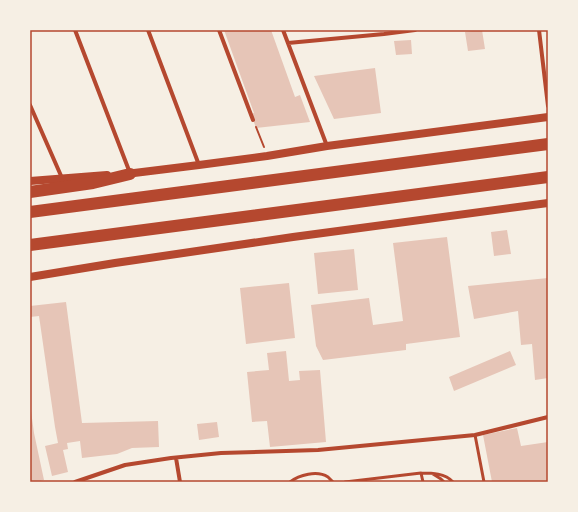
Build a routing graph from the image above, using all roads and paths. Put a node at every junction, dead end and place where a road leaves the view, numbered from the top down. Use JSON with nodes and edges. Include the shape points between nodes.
{"nodes":[{"id":1,"x":75,"y":30,"type":"edge"},
{"id":2,"x":148,"y":30,"type":"edge"},
{"id":3,"x":219,"y":30,"type":"edge"},
{"id":4,"x":283,"y":30,"type":"edge"},
{"id":5,"x":415,"y":30,"type":"edge"},
{"id":6,"x":539,"y":30,"type":"edge"},
{"id":7,"x":383,"y":32,"type":"edge"},
{"id":8,"x":288,"y":44,"type":"junction"},
{"id":9,"x":30,"y":105,"type":"edge"},
{"id":10,"x":548,"y":106,"type":"edge"},
{"id":11,"x":548,"y":118,"type":"edge"},
{"id":12,"x":253,"y":120,"type":"joint"},
{"id":13,"x":548,"y":144,"type":"edge"},
{"id":14,"x":327,"y":146,"type":"junction"},
{"id":15,"x":267,"y":156,"type":"junction"},
{"id":16,"x":199,"y":165,"type":"junction"},
{"id":17,"x":130,"y":174,"type":"junction"},
{"id":18,"x":548,"y":177,"type":"edge"},
{"id":19,"x":62,"y":178,"type":"junction"},
{"id":20,"x":30,"y":182,"type":"edge"},
{"id":21,"x":30,"y":192,"type":"edge"},
{"id":22,"x":548,"y":203,"type":"edge"},
{"id":23,"x":30,"y":212,"type":"edge"},
{"id":24,"x":30,"y":245,"type":"edge"},
{"id":25,"x":30,"y":277,"type":"edge"},
{"id":26,"x":548,"y":417,"type":"edge"},
{"id":27,"x":475,"y":435,"type":"junction"},
{"id":28,"x":176,"y":458,"type":"junction"},
{"id":29,"x":421,"y":473,"type":"junction"},
{"id":30,"x":75,"y":482,"type":"edge"},
{"id":31,"x":180,"y":482,"type":"edge"},
{"id":32,"x":290,"y":482,"type":"edge"},
{"id":33,"x":333,"y":482,"type":"edge"},
{"id":34,"x":345,"y":482,"type":"edge"},
{"id":35,"x":423,"y":482,"type":"edge"},
{"id":36,"x":444,"y":482,"type":"edge"},
{"id":37,"x":452,"y":482,"type":"edge"},
{"id":38,"x":484,"y":482,"type":"edge"}],
"edges":[{"from":1,"to":17,"type":"street"},
{"from":2,"to":16,"type":"street"},
{"from":3,"to":12,"type":"street"},
{"from":4,"to":8,"type":"street"},
{"from":5,"to":7,"type":"street"},
{"from":6,"to":10,"type":"street"},
{"from":7,"to":8,"type":"street"},
{"from":8,"to":14,"type":"street"},
{"from":9,"to":19,"type":"street"},
{"from":11,"to":14,"type":"main road"},
{"from":12,"to":15,"type":"path"},
{"from":13,"to":23,"type":"highway"},
{"from":14,"to":15,"type":"main road"},
{"from":15,"to":16,"type":"main road"},
{"from":16,"to":17,"type":"main road"},
{"from":17,"to":19,"type":"main road"},
{"from":17,"to":21,"type":"highway","via":[[93,183]]},
{"from":18,"to":24,"type":"highway"},
{"from":19,"to":20,"type":"main road"},
{"from":22,"to":25,"type":"main road"},
{"from":26,"to":27,"type":"street"},
{"from":27,"to":28,"type":"street","via":[[318,450]]},
{"from":27,"to":38,"type":"lane"},
{"from":28,"to":30,"type":"street","via":[[125,465]]},
{"from":28,"to":31,"type":"street"},
{"from":29,"to":34,"type":"lane"},
{"from":29,"to":35,"type":"lane"},
{"from":29,"to":36,"type":"lane","via":[[433,474]]},
{"from":29,"to":37,"type":"lane","via":[[440,474]]},
{"from":32,"to":33,"type":"lane","via":[[297,477],[315,474]]}]}
